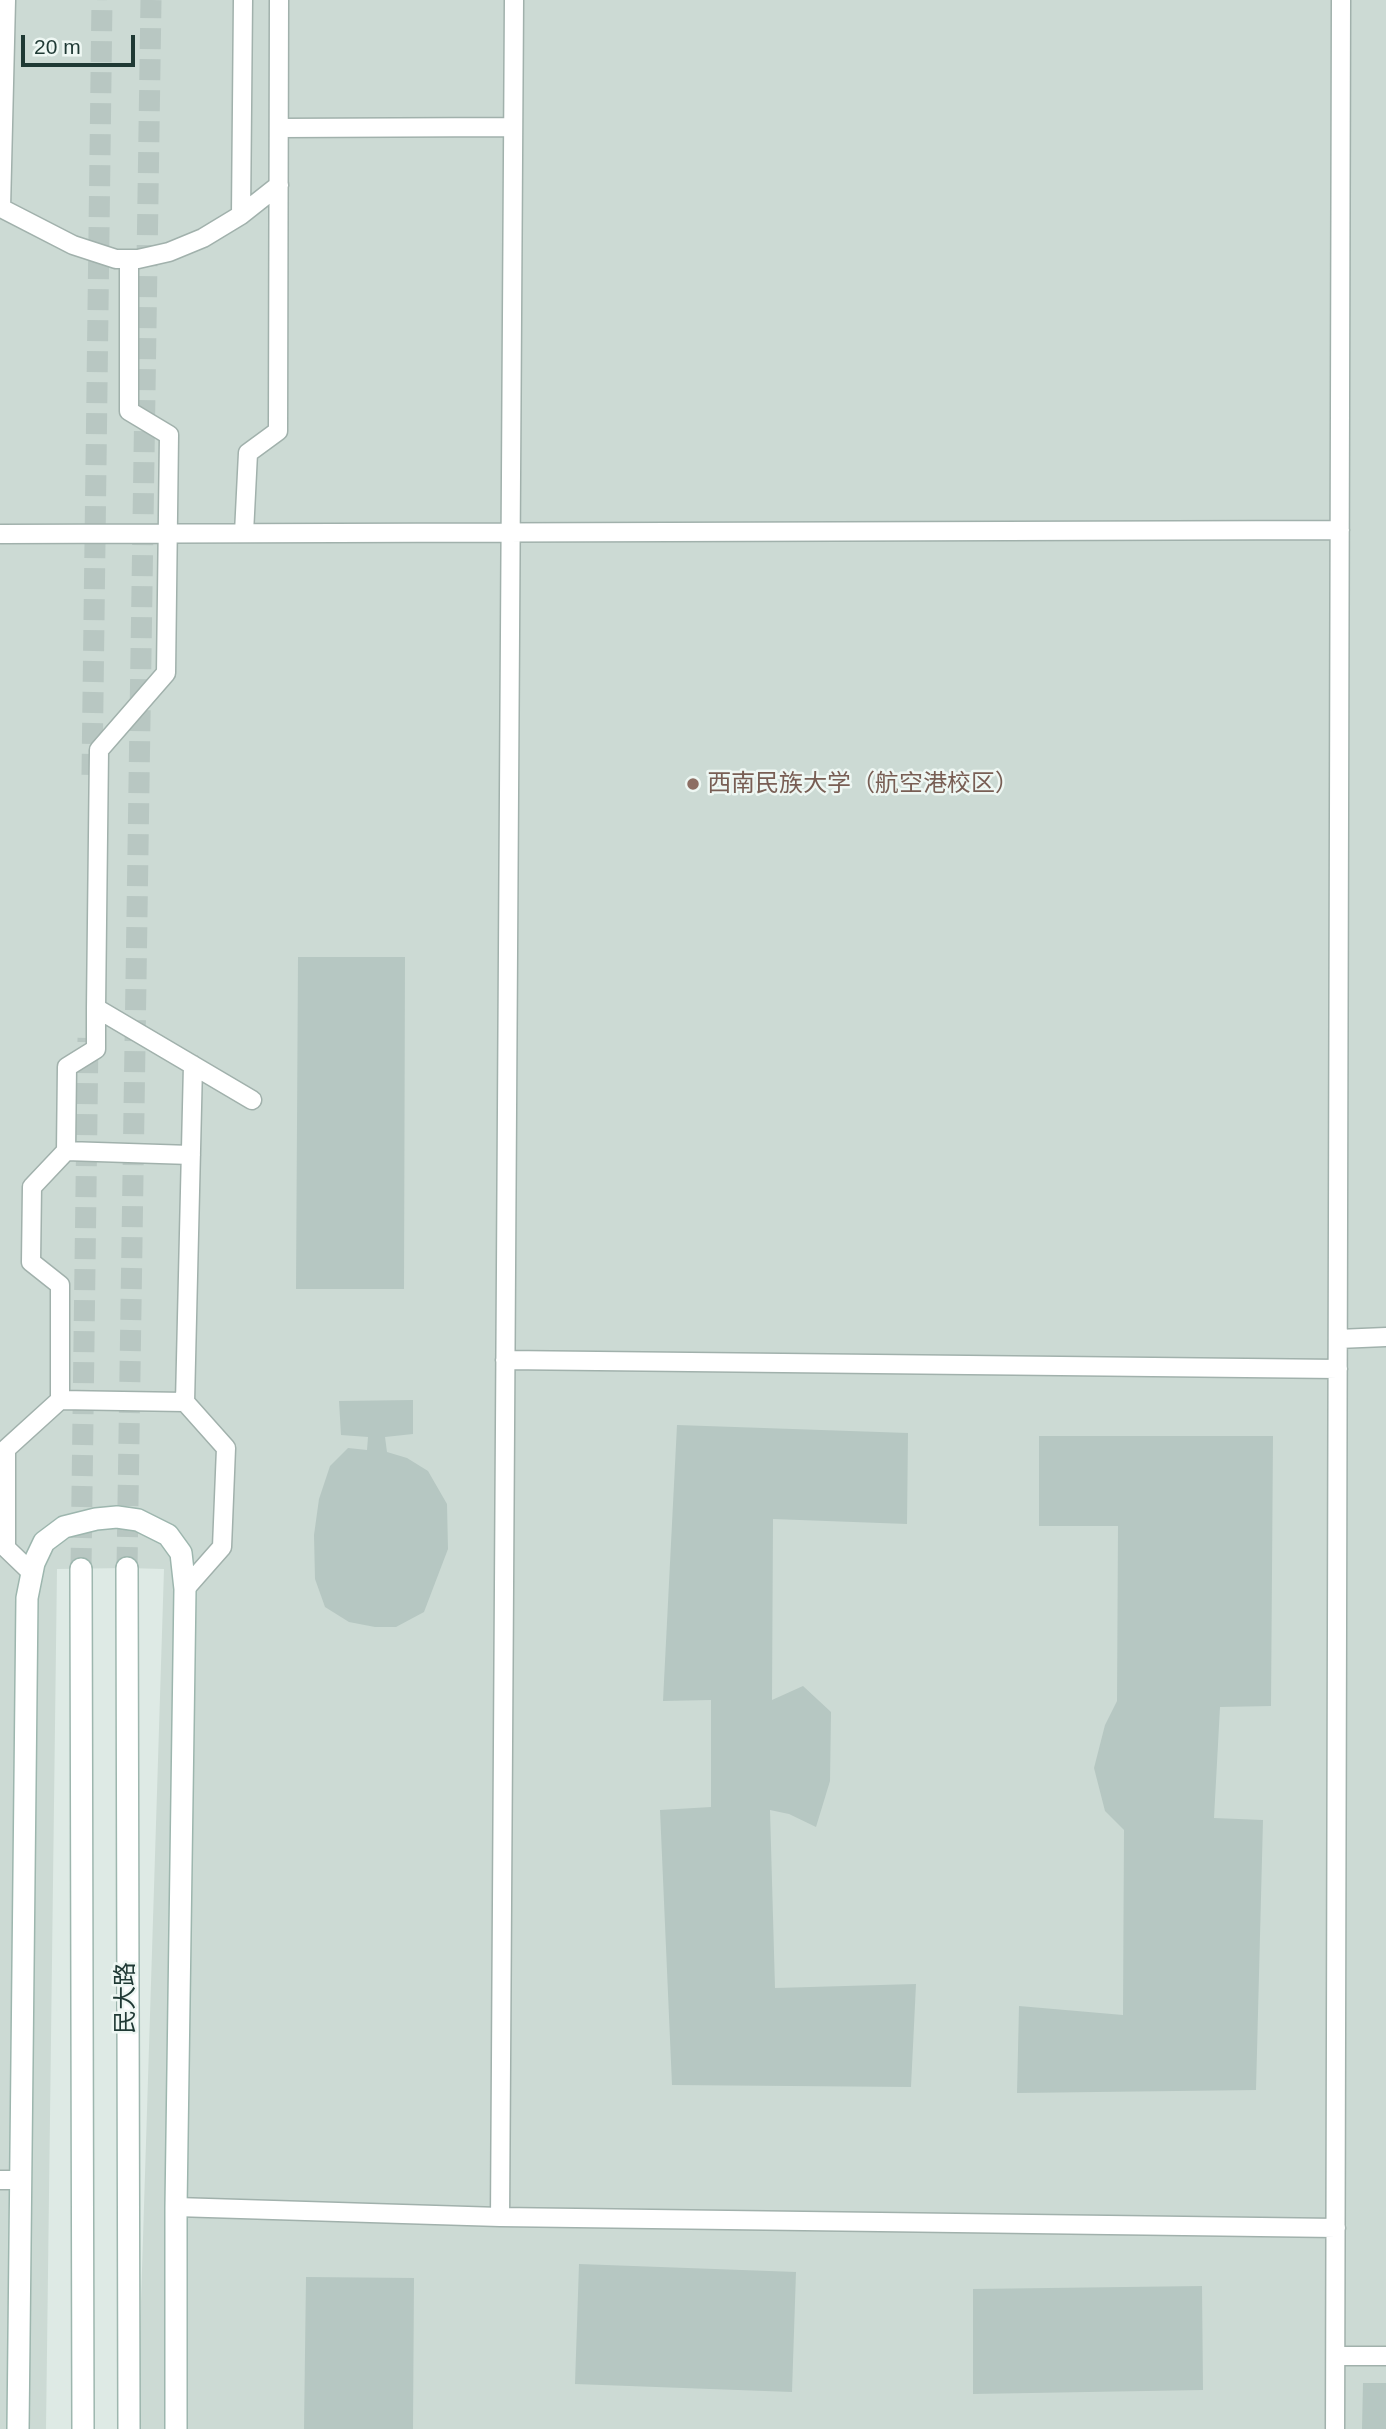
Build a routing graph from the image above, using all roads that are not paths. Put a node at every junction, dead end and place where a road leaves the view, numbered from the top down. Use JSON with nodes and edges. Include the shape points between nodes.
{"nodes":[{"id":1,"x":6,"y":0,"type":"edge"},
{"id":2,"x":243,"y":0,"type":"edge"},
{"id":3,"x":279,"y":0,"type":"edge"},
{"id":4,"x":514,"y":0,"type":"edge"},
{"id":5,"x":1341,"y":0,"type":"edge"},
{"id":6,"x":513,"y":127,"type":"junction"},
{"id":7,"x":279,"y":128,"type":"junction"},
{"id":8,"x":279,"y":185,"type":"junction"},
{"id":9,"x":241,"y":215,"type":"junction"},
{"id":10,"x":129,"y":259,"type":"junction"},
{"id":11,"x":1340,"y":530,"type":"junction"},
{"id":12,"x":511,"y":532,"type":"junction"},
{"id":13,"x":168,"y":533,"type":"junction"},
{"id":14,"x":244,"y":533,"type":"junction"},
{"id":15,"x":0,"y":534,"type":"edge"},
{"id":16,"x":96,"y":1008,"type":"junction"},
{"id":17,"x":192,"y":1065,"type":"junction"},
{"id":18,"x":251,"y":1100,"type":"dead end"},
{"id":19,"x":66,"y":1151,"type":"junction"},
{"id":20,"x":191,"y":1155,"type":"junction"},
{"id":21,"x":1386,"y":1337,"type":"edge"},
{"id":22,"x":1338,"y":1339,"type":"junction"},
{"id":23,"x":505,"y":1360,"type":"junction"},
{"id":24,"x":1338,"y":1369,"type":"junction"},
{"id":25,"x":60,"y":1400,"type":"junction"},
{"id":26,"x":185,"y":1402,"type":"junction"},
{"id":27,"x":3,"y":1457,"type":"edge"},
{"id":28,"x":127,"y":1568,"type":"tunnel mouth"},
{"id":29,"x":81,"y":1569,"type":"tunnel mouth"},
{"id":30,"x":32,"y":1573,"type":"junction"},
{"id":31,"x":185,"y":1589,"type":"junction"},
{"id":32,"x":10,"y":2180,"type":"edge"},
{"id":33,"x":176,"y":2207,"type":"junction"},
{"id":34,"x":500,"y":2217,"type":"junction"},
{"id":35,"x":1336,"y":2228,"type":"junction"},
{"id":36,"x":1336,"y":2356,"type":"junction"},
{"id":37,"x":1386,"y":2356,"type":"edge"},
{"id":38,"x":18,"y":2429,"type":"edge"},
{"id":39,"x":83,"y":2429,"type":"edge"},
{"id":40,"x":129,"y":2429,"type":"edge"},
{"id":41,"x":176,"y":2429,"type":"edge"},
{"id":42,"x":1335,"y":2429,"type":"edge"}],
"edges":[{"from":1,"to":10,"type":"lane","via":[[1,208],[73,245]]},
{"from":2,"to":9,"type":"lane"},
{"from":3,"to":7,"type":"lane"},
{"from":4,"to":6,"type":"lane"},
{"from":5,"to":11,"type":"lane"},
{"from":6,"to":7,"type":"lane"},
{"from":6,"to":12,"type":"lane"},
{"from":7,"to":8,"type":"lane"},
{"from":8,"to":9,"type":"lane"},
{"from":8,"to":14,"type":"lane","via":[[278,431],[248,453]]},
{"from":9,"to":10,"type":"lane","via":[[169,252]]},
{"from":10,"to":13,"type":"lane","via":[[129,411],[169,435]]},
{"from":11,"to":12,"type":"lane"},
{"from":11,"to":22,"type":"lane"},
{"from":12,"to":14,"type":"lane"},
{"from":12,"to":23,"type":"lane"},
{"from":13,"to":14,"type":"lane"},
{"from":13,"to":15,"type":"lane"},
{"from":13,"to":16,"type":"lane","via":[[166,673],[99,750]]},
{"from":16,"to":17,"type":"lane"},
{"from":16,"to":19,"type":"lane","via":[[96,1049],[67,1067]]},
{"from":17,"to":18,"type":"lane"},
{"from":17,"to":20,"type":"lane"},
{"from":19,"to":20,"type":"lane"},
{"from":19,"to":25,"type":"lane","via":[[32,1187],[31,1262],[60,1285]]},
{"from":20,"to":26,"type":"lane"},
{"from":21,"to":22,"type":"lane"},
{"from":22,"to":24,"type":"lane"},
{"from":23,"to":24,"type":"lane"},
{"from":23,"to":34,"type":"lane"},
{"from":24,"to":35,"type":"lane"},
{"from":25,"to":26,"type":"lane"},
{"from":25,"to":27,"type":"lane"},
{"from":26,"to":31,"type":"lane","via":[[226,1448],[222,1547]]},
{"from":27,"to":30,"type":"lane","via":[[6,1548]]},
{"from":28,"to":40,"type":"street","name":"民大路"},
{"from":29,"to":39,"type":"street","name":"民大路"},
{"from":30,"to":31,"type":"street","via":[[44,1542],[64,1527],[117,1517],[138,1520],[168,1535],[181,1553]]},
{"from":30,"to":32,"type":"street","via":[[27,1598]]},
{"from":31,"to":33,"type":"street"},
{"from":32,"to":38,"type":"street"},
{"from":33,"to":34,"type":"lane"},
{"from":33,"to":41,"type":"street"},
{"from":34,"to":35,"type":"lane"},
{"from":35,"to":36,"type":"lane"},
{"from":36,"to":37,"type":"lane"},
{"from":36,"to":42,"type":"lane"}]}
